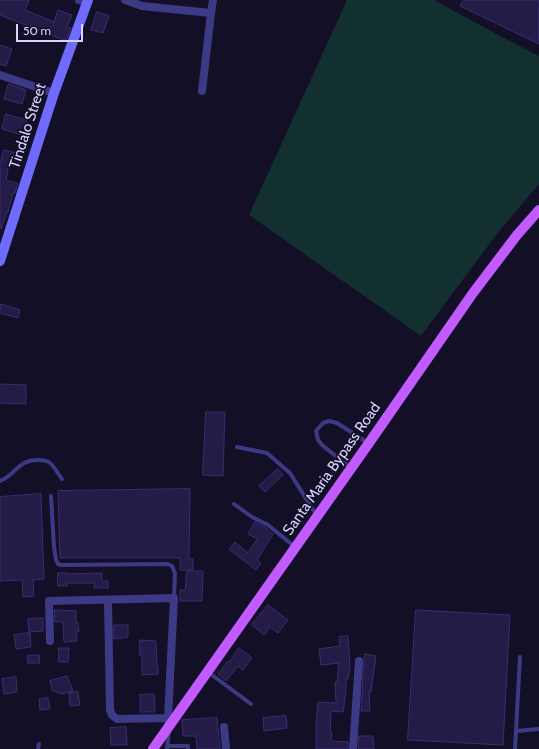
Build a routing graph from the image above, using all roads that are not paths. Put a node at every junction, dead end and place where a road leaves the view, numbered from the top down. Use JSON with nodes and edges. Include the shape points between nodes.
{"nodes":[{"id":1,"x":125,"y":0,"type":"edge"},
{"id":2,"x":213,"y":0,"type":"edge"},
{"id":3,"x":85,"y":1,"type":"edge"},
{"id":4,"x":211,"y":13,"type":"junction"},
{"id":5,"x":0,"y":75,"type":"edge"},
{"id":6,"x":202,"y":91,"type":"dead end"},
{"id":7,"x":54,"y":93,"type":"junction"},
{"id":8,"x":539,"y":210,"type":"edge"},
{"id":9,"x":0,"y":258,"type":"edge"},
{"id":10,"x":369,"y":443,"type":"junction"},
{"id":11,"x":237,"y":447,"type":"dead end"},
{"id":12,"x":351,"y":468,"type":"junction"},
{"id":13,"x":62,"y":479,"type":"dead end"},
{"id":14,"x":0,"y":481,"type":"edge"},
{"id":15,"x":51,"y":496,"type":"dead end"},
{"id":16,"x":234,"y":504,"type":"dead end"},
{"id":17,"x":317,"y":516,"type":"junction"},
{"id":18,"x":295,"y":547,"type":"junction"},
{"id":19,"x":174,"y":598,"type":"junction"},
{"id":20,"x":108,"y":600,"type":"junction"},
{"id":21,"x":50,"y":641,"type":"dead end"},
{"id":22,"x":520,"y":657,"type":"dead end"},
{"id":23,"x":359,"y":661,"type":"dead end"},
{"id":24,"x":208,"y":672,"type":"junction"},
{"id":25,"x":251,"y":704,"type":"dead end"},
{"id":26,"x":169,"y":721,"type":"junction"},
{"id":27,"x":224,"y":727,"type":"dead end"},
{"id":28,"x":539,"y":729,"type":"edge"},
{"id":29,"x":516,"y":731,"type":"junction"},
{"id":30,"x":167,"y":747,"type":"edge"},
{"id":31,"x":153,"y":749,"type":"edge"},
{"id":32,"x":188,"y":749,"type":"edge"},
{"id":33,"x":226,"y":749,"type":"edge"},
{"id":34,"x":353,"y":749,"type":"edge"},
{"id":35,"x":515,"y":749,"type":"edge"}],
"edges":[{"from":1,"to":4,"type":"street","via":[[142,6]]},
{"from":2,"to":4,"type":"street"},
{"from":3,"to":7,"type":"main road","name":"Tindalo Street"},
{"from":4,"to":6,"type":"street"},
{"from":5,"to":7,"type":"street"},
{"from":7,"to":9,"type":"main road","name":"Tindalo Street"},
{"from":8,"to":10,"type":"main road","name":"Santa Maria Bypass Road","via":[[473,293]]},
{"from":10,"to":12,"type":"main road","name":"Santa Maria Bypass Road"},
{"from":10,"to":12,"type":"lane","via":[[337,423],[329,421],[323,422],[316,431],[322,445]]},
{"from":11,"to":17,"type":"lane","via":[[267,453],[290,473]]},
{"from":12,"to":17,"type":"main road","name":"Santa Maria Bypass Road"},
{"from":13,"to":14,"type":"lane","via":[[51,464],[33,460],[25,462]]},
{"from":15,"to":19,"type":"lane","via":[[54,547],[58,564],[168,564],[175,573]]},
{"from":16,"to":18,"type":"lane","via":[[268,525]]},
{"from":17,"to":18,"type":"main road","name":"Santa Maria Bypass Road"},
{"from":18,"to":24,"type":"main road","name":"Santa Maria Bypass Road"},
{"from":19,"to":20,"type":"street"},
{"from":19,"to":26,"type":"street"},
{"from":20,"to":21,"type":"street","via":[[49,601]]},
{"from":20,"to":26,"type":"street","via":[[112,715],[117,719]]},
{"from":22,"to":29,"type":"lane"},
{"from":23,"to":34,"type":"street"},
{"from":24,"to":25,"type":"lane"},
{"from":24,"to":26,"type":"main road","name":"Santa Maria Bypass Road"},
{"from":26,"to":30,"type":"lane"},
{"from":26,"to":31,"type":"main road","name":"Santa Maria Bypass Road"},
{"from":27,"to":33,"type":"street"},
{"from":28,"to":29,"type":"lane"},
{"from":29,"to":35,"type":"lane"},
{"from":30,"to":32,"type":"lane","via":[[188,746]]}]}
